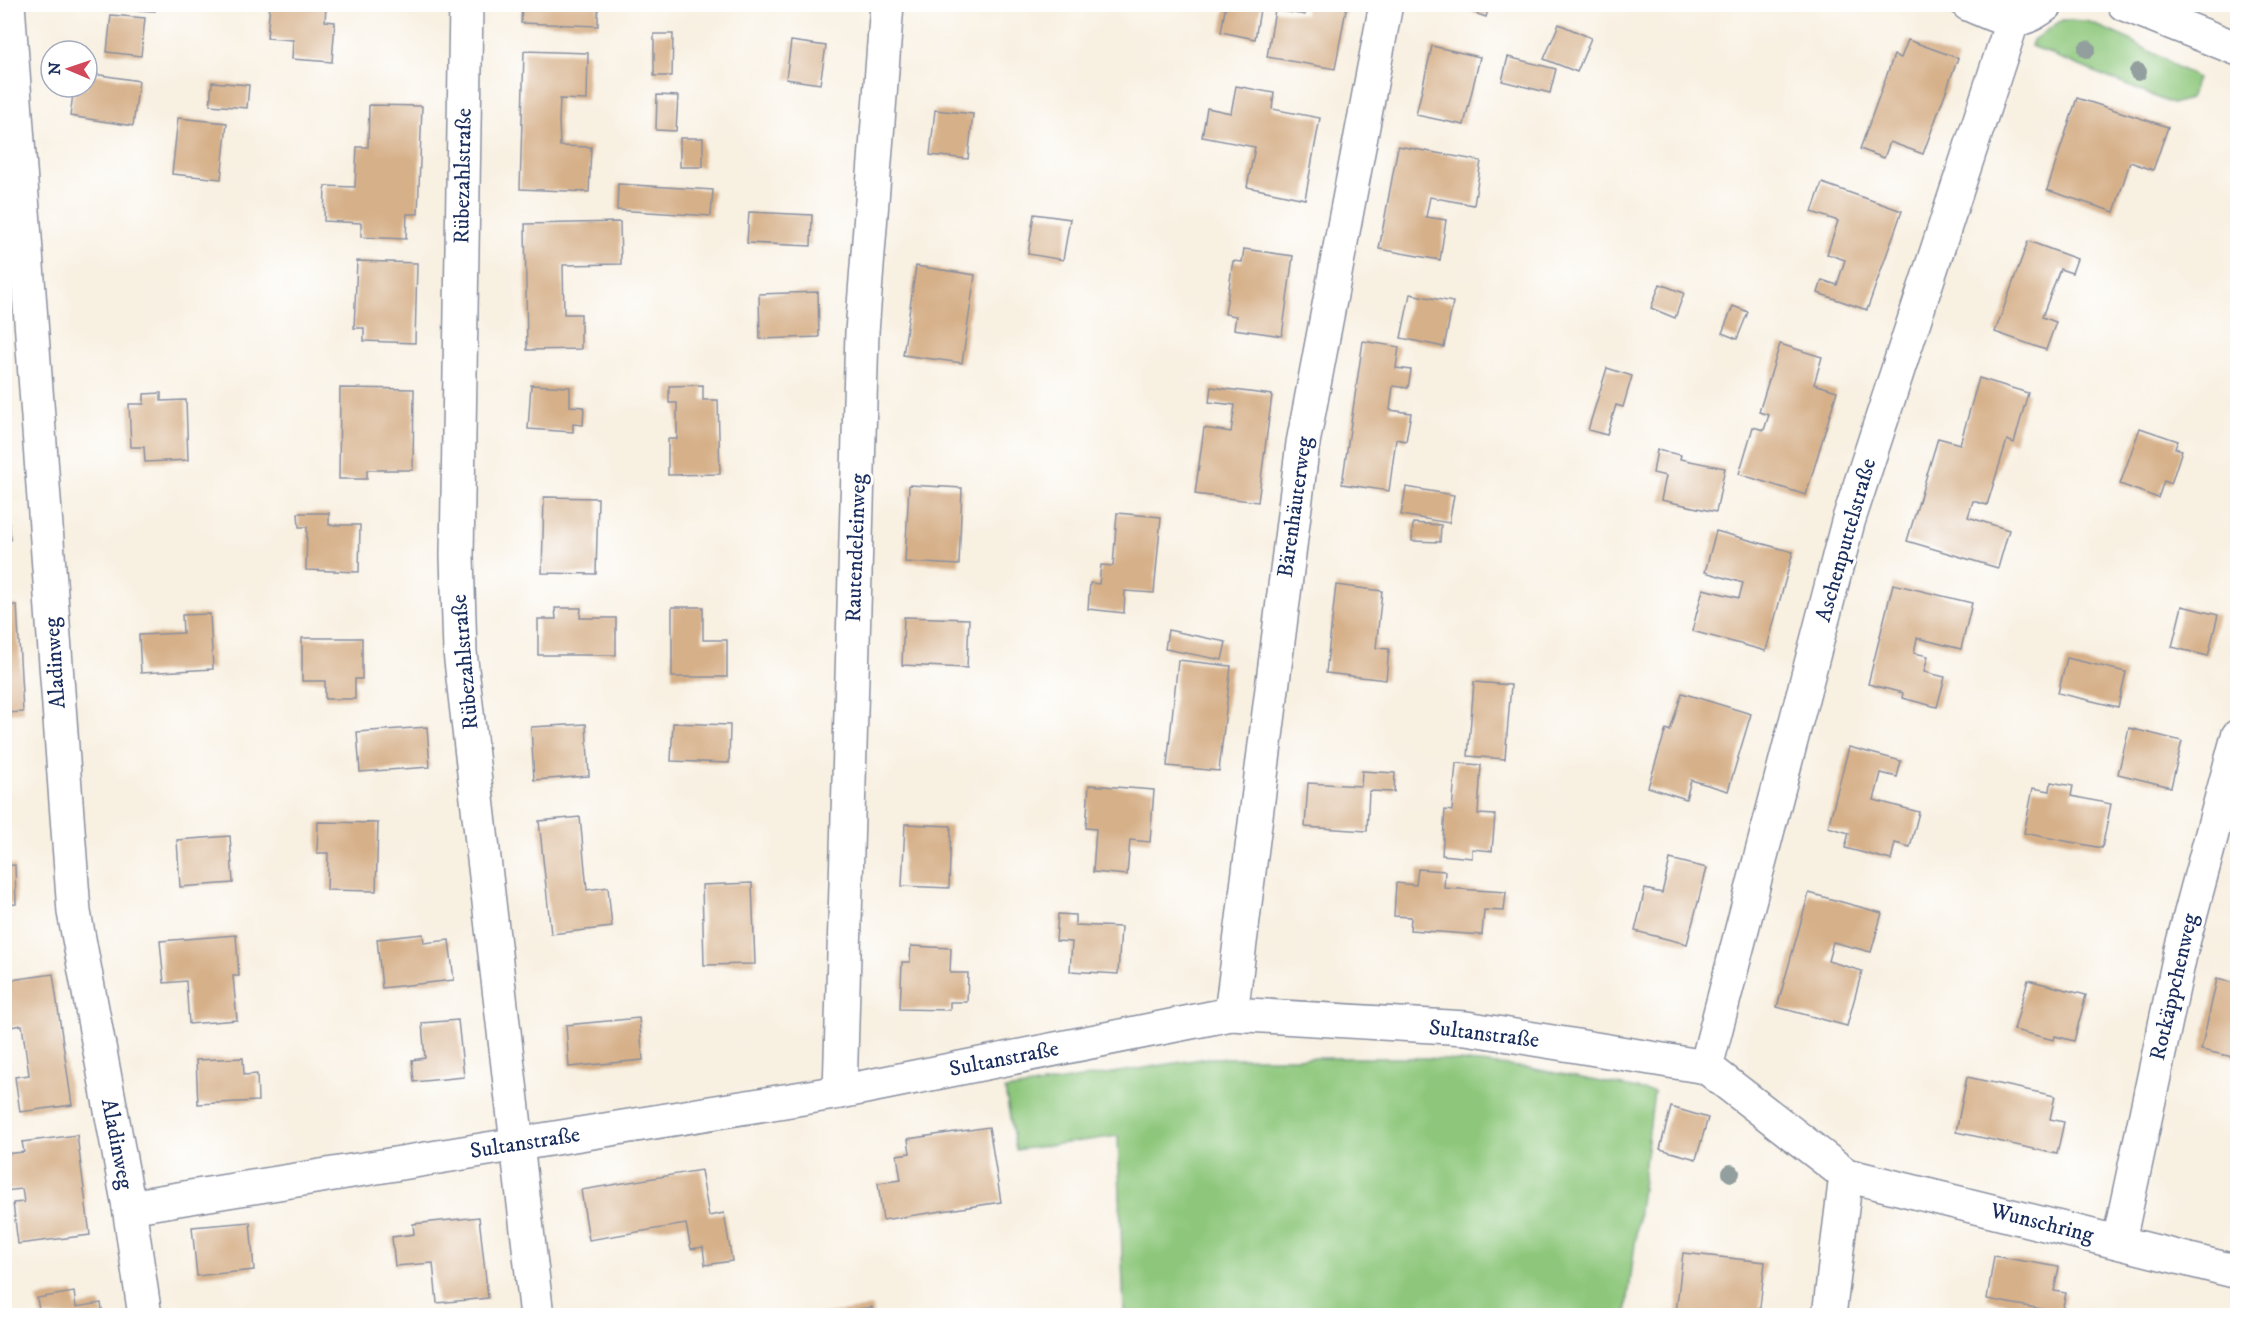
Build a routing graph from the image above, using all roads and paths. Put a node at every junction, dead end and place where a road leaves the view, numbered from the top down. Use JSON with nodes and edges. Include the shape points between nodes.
{"nodes":[{"id":1,"x":8,"y":4,"type":"edge"},
{"id":2,"x":466,"y":4,"type":"edge"},
{"id":3,"x":888,"y":4,"type":"edge"},
{"id":4,"x":1386,"y":4,"type":"edge"},
{"id":5,"x":1968,"y":4,"type":"edge"},
{"id":6,"x":2047,"y":4,"type":"edge"},
{"id":7,"x":2124,"y":4,"type":"edge"},
{"id":8,"x":2012,"y":22,"type":"junction"},
{"id":9,"x":2238,"y":49,"type":"edge"},
{"id":10,"x":2238,"y":736,"type":"edge"},
{"id":11,"x":1231,"y":1014,"type":"junction"},
{"id":12,"x":1706,"y":1067,"type":"junction"},
{"id":13,"x":840,"y":1092,"type":"junction"},
{"id":14,"x":518,"y":1144,"type":"junction"},
{"id":15,"x":1846,"y":1175,"type":"junction"},
{"id":16,"x":129,"y":1207,"type":"junction"},
{"id":17,"x":2120,"y":1242,"type":"junction"},
{"id":18,"x":2238,"y":1272,"type":"edge"},
{"id":19,"x":145,"y":1316,"type":"edge"},
{"id":20,"x":537,"y":1316,"type":"edge"},
{"id":21,"x":1829,"y":1316,"type":"edge"}],
"edges":[{"from":1,"to":16,"type":"street","name":"Aladinweg","via":[[74,912]]},
{"from":2,"to":14,"type":"street","name":"Rübezahlstraße","via":[[457,556],[460,652]]},
{"from":3,"to":13,"type":"street","name":"Rautendeleinweg","via":[[862,332]]},
{"from":4,"to":11,"type":"street","name":"Bärenhäuterweg","via":[[1303,443]]},
{"from":5,"to":8,"type":"street"},
{"from":6,"to":8,"type":"street","via":[[2035,14]]},
{"from":7,"to":9,"type":"street"},
{"from":8,"to":12,"type":"street","name":"Aschenputtelstraße","via":[[1848,522]]},
{"from":10,"to":17,"type":"street","name":"Rotkäppchenweg","via":[[2181,950]]},
{"from":11,"to":12,"type":"street","name":"Sultanstraße","via":[[1466,1028]]},
{"from":11,"to":13,"type":"street","name":"Sultanstraße"},
{"from":12,"to":15,"type":"street","name":"Sultanstraße"},
{"from":13,"to":14,"type":"street","name":"Sultanstraße"},
{"from":14,"to":16,"type":"street","name":"Sultanstraße"},
{"from":14,"to":20,"type":"street","name":"Rübezahlstraße"},
{"from":15,"to":17,"type":"street","name":"Wunschring"},
{"from":15,"to":21,"type":"street"},
{"from":16,"to":19,"type":"street","name":"Aladinweg"},
{"from":17,"to":18,"type":"street","name":"Wunschring"}]}
